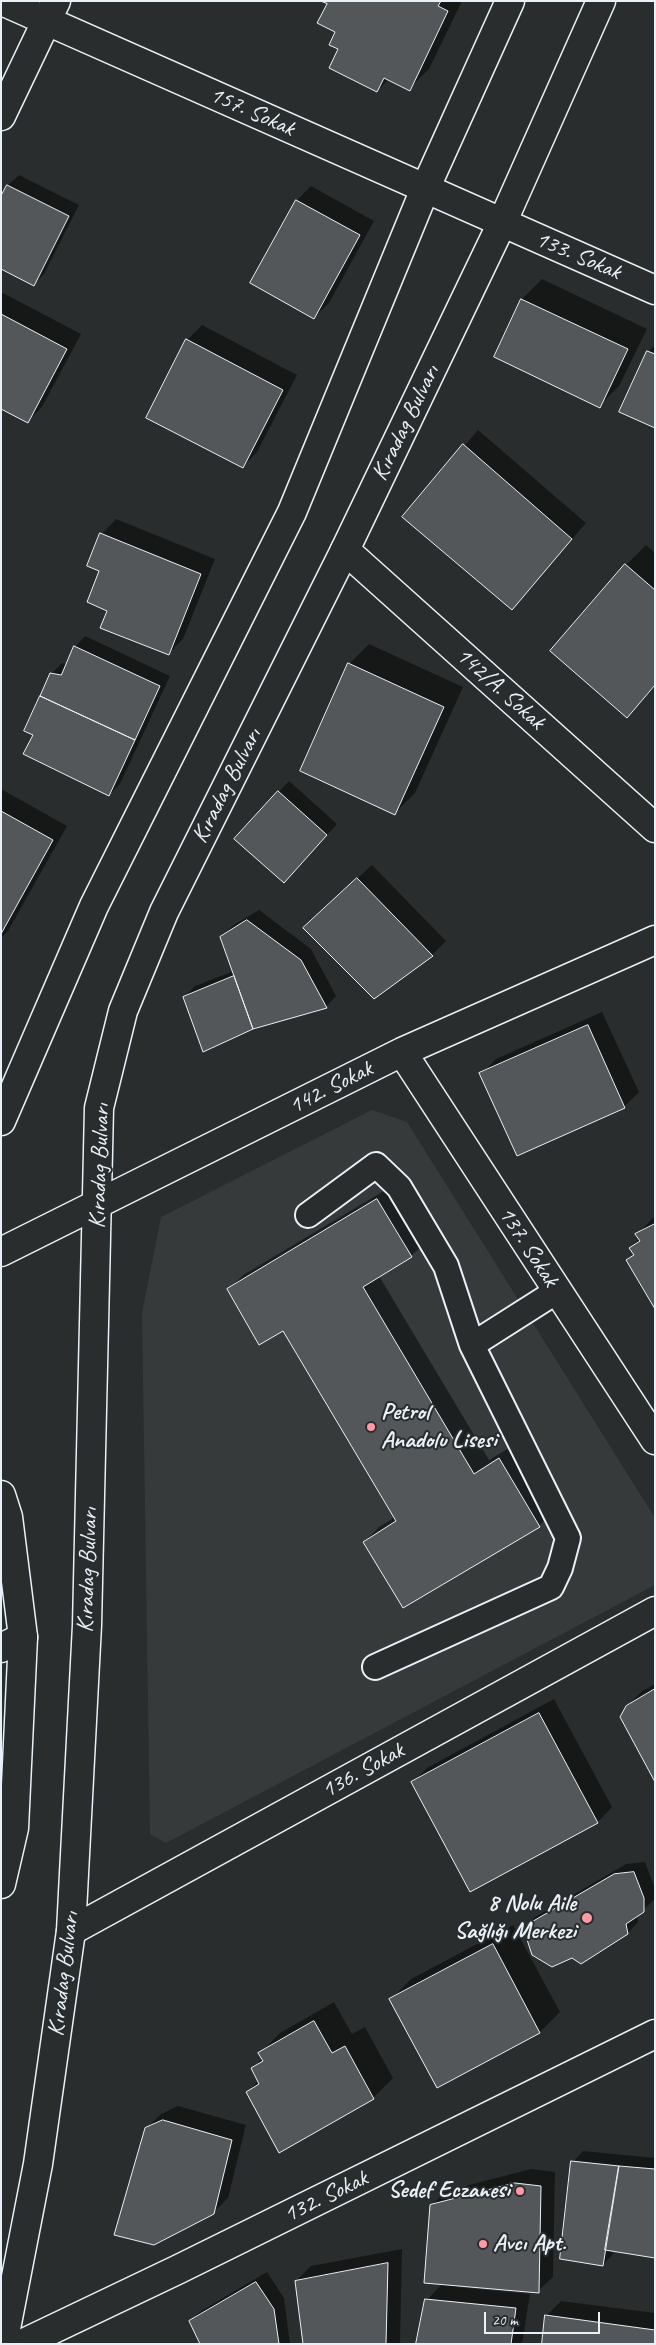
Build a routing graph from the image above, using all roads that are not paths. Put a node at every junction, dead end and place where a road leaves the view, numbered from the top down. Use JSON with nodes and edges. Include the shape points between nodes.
{"nodes":[{"id":1,"x":2,"y":1,"type":"edge"},
{"id":2,"x":510,"y":1,"type":"edge"},
{"id":3,"x":601,"y":1,"type":"edge"},
{"id":4,"x":51,"y":11,"type":"edge"},
{"id":5,"x":1,"y":116,"type":"edge"},
{"id":6,"x":425,"y":189,"type":"junction"},
{"id":7,"x":502,"y":223,"type":"junction"},
{"id":8,"x":655,"y":290,"type":"edge"},
{"id":9,"x":345,"y":550,"type":"junction"},
{"id":10,"x":655,"y":828,"type":"edge"},
{"id":11,"x":655,"y":940,"type":"edge"},
{"id":12,"x":402,"y":1052,"type":"junction"},
{"id":13,"x":1,"y":1121,"type":"edge"},
{"id":14,"x":98,"y":1205,"type":"junction"},
{"id":15,"x":308,"y":1216,"type":"dead end"},
{"id":16,"x":7,"y":1250,"type":"edge"},
{"id":17,"x":557,"y":1291,"type":"junction"},
{"id":18,"x":472,"y":1345,"type":"junction"},
{"id":19,"x":655,"y":1440,"type":"edge"},
{"id":20,"x":1,"y":1495,"type":"edge"},
{"id":21,"x":655,"y":1611,"type":"edge"},
{"id":22,"x":12,"y":1642,"type":"edge"},
{"id":23,"x":375,"y":1667,"type":"dead end"},
{"id":24,"x":1,"y":1884,"type":"edge"},
{"id":25,"x":72,"y":1931,"type":"junction"},
{"id":26,"x":655,"y":2034,"type":"edge"},
{"id":27,"x":3,"y":2344,"type":"edge"},
{"id":28,"x":22,"y":2344,"type":"edge"}],
"edges":[{"from":1,"to":4,"type":"main road","name":"157. Sokak"},
{"from":2,"to":6,"type":"main road"},
{"from":3,"to":7,"type":"main road","name":"Kıradag Bulvarı"},
{"from":4,"to":5,"type":"main road"},
{"from":4,"to":6,"type":"main road","name":"157. Sokak"},
{"from":6,"to":7,"type":"main road","name":"157. Sokak"},
{"from":6,"to":13,"type":"main road","via":[[292,512],[94,906]]},
{"from":7,"to":8,"type":"main road","name":"133. Sokak"},
{"from":7,"to":9,"type":"main road","name":"Kıradag Bulvarı"},
{"from":9,"to":10,"type":"main road","name":"142/A. Sokak"},
{"from":9,"to":14,"type":"main road","name":"Kıradag Bulvarı","via":[[164,912],[122,1011],[99,1108]]},
{"from":11,"to":12,"type":"main road","name":"142. Sokak"},
{"from":12,"to":14,"type":"main road","name":"142. Sokak"},
{"from":12,"to":17,"type":"main road","name":"137. Sokak"},
{"from":14,"to":16,"type":"main road","name":"142. Sokak"},
{"from":14,"to":25,"type":"main road","name":"Kıradag Bulvarı","via":[[87,1625]]},
{"from":15,"to":18,"type":"lane","via":[[376,1165],[399,1187],[446,1266]]},
{"from":17,"to":18,"type":"lane"},
{"from":17,"to":19,"type":"main road","name":"137. Sokak"},
{"from":18,"to":23,"type":"lane","via":[[568,1538],[560,1568],[551,1587]]},
{"from":20,"to":22,"type":"main road","via":[[8,1518]]},
{"from":21,"to":25,"type":"main road","name":"136. Sokak"},
{"from":22,"to":24,"type":"main road","via":[[14,1828]]},
{"from":25,"to":27,"type":"main road","name":"Kıradag Bulvarı","via":[[38,2164]]},
{"from":26,"to":28,"type":"main road","name":"132. Sokak"}]}
